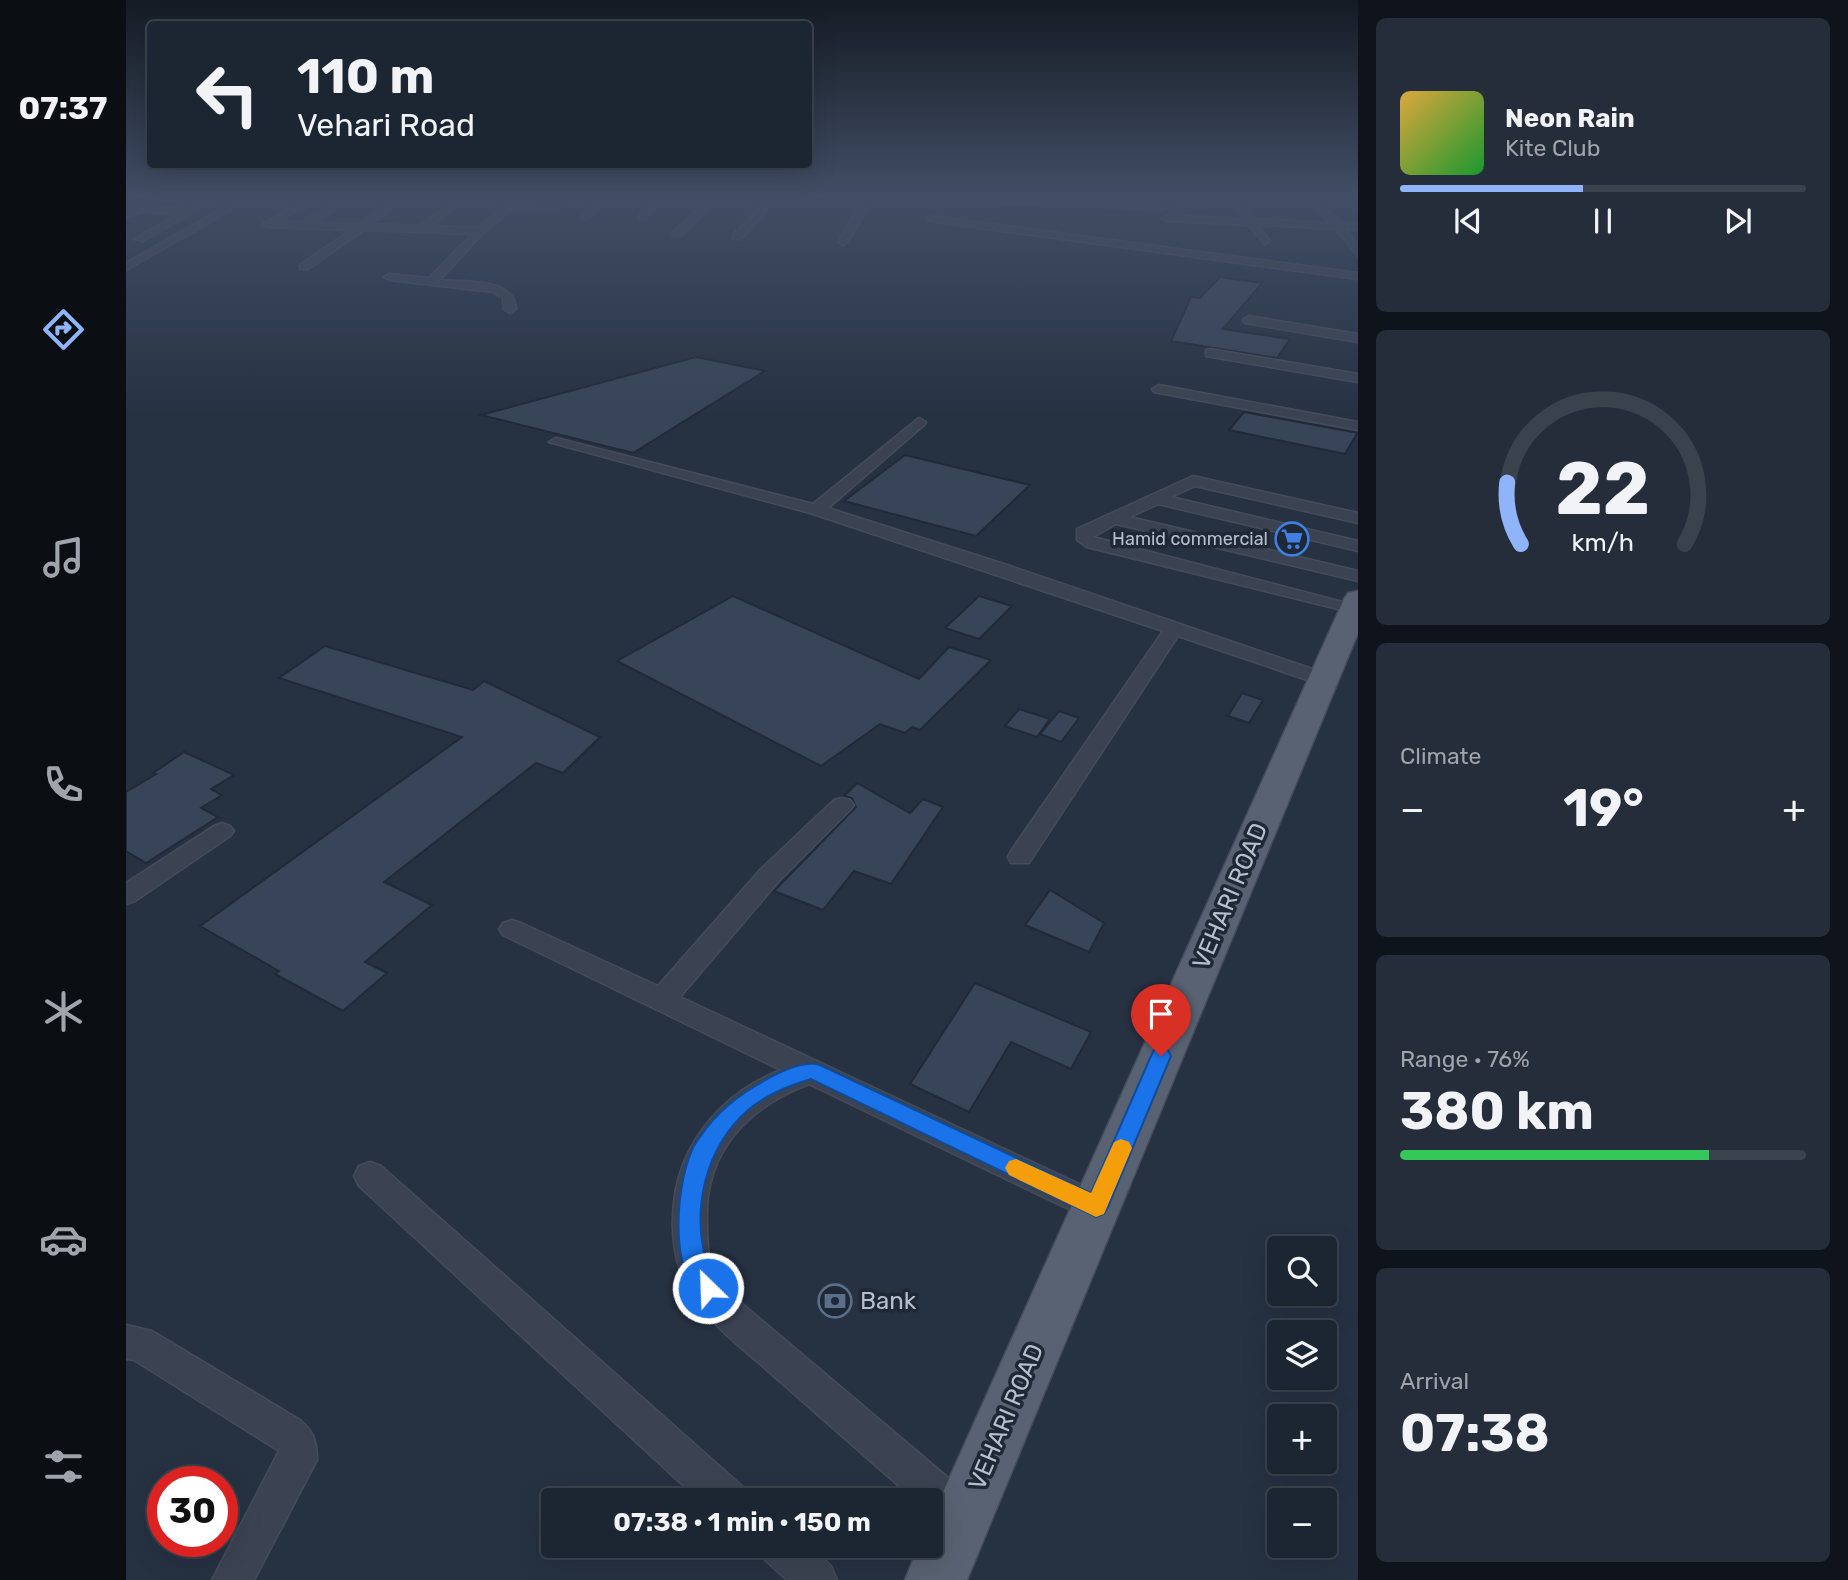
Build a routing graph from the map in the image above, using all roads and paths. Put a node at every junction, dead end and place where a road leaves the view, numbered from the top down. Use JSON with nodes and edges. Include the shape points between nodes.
{"nodes":[{"id":1,"x":445,"y":268,"type":"edge"},
{"id":2,"x":1296,"y":268,"type":"edge"},
{"id":3,"x":1358,"y":276,"type":"edge"},
{"id":4,"x":389,"y":277,"type":"dead end"},
{"id":5,"x":433,"y":281,"type":"junction"},
{"id":6,"x":510,"y":309,"type":"dead end"},
{"id":7,"x":1250,"y":320,"type":"dead end"},
{"id":8,"x":1358,"y":338,"type":"edge"},
{"id":9,"x":1210,"y":353,"type":"dead end"},
{"id":10,"x":1358,"y":378,"type":"edge"},
{"id":11,"x":1159,"y":389,"type":"dead end"},
{"id":12,"x":919,"y":422,"type":"dead end"},
{"id":13,"x":1358,"y":426,"type":"edge"},
{"id":14,"x":556,"y":442,"type":"dead end"},
{"id":15,"x":1154,"y":498,"type":"junction"},
{"id":16,"x":1276,"y":499,"type":"junction"},
{"id":17,"x":816,"y":510,"type":"junction"},
{"id":18,"x":1112,"y":518,"type":"junction"},
{"id":19,"x":1358,"y":518,"type":"edge"},
{"id":20,"x":1261,"y":523,"type":"junction"},
{"id":21,"x":1358,"y":546,"type":"edge"},
{"id":22,"x":1245,"y":550,"type":"junction"},
{"id":23,"x":1228,"y":578,"type":"junction"},
{"id":24,"x":1356,"y":595,"type":"edge"},
{"id":25,"x":1174,"y":628,"type":"junction"},
{"id":26,"x":1323,"y":679,"type":"junction"},
{"id":27,"x":842,"y":805,"type":"dead end"},
{"id":28,"x":222,"y":831,"type":"dead end"},
{"id":29,"x":1020,"y":857,"type":"dead end"},
{"id":30,"x":126,"y":895,"type":"edge"},
{"id":31,"x":512,"y":929,"type":"dead end"},
{"id":32,"x":662,"y":1000,"type":"junction"},
{"id":33,"x":813,"y":1070,"type":"junction"},
{"id":34,"x":370,"y":1176,"type":"dead end"},
{"id":35,"x":1096,"y":1207,"type":"junction"},
{"id":36,"x":126,"y":1342,"type":"edge"},
{"id":37,"x":715,"y":1488,"type":"edge"},
{"id":38,"x":964,"y":1517,"type":"junction"},
{"id":39,"x":792,"y":1558,"type":"edge"},
{"id":40,"x":232,"y":1580,"type":"edge"},
{"id":41,"x":817,"y":1580,"type":"edge"},
{"id":42,"x":936,"y":1580,"type":"edge"}],
"edges":[{"from":1,"to":5,"type":"street"},
{"from":2,"to":3,"type":"street"},
{"from":4,"to":5,"type":"street"},
{"from":5,"to":6,"type":"street","via":[[495,289],[505,293]]},
{"from":7,"to":8,"type":"street"},
{"from":9,"to":10,"type":"street"},
{"from":11,"to":13,"type":"street"},
{"from":12,"to":17,"type":"street"},
{"from":14,"to":17,"type":"street"},
{"from":15,"to":16,"type":"street","via":[[1193,481]]},
{"from":15,"to":18,"type":"street"},
{"from":15,"to":20,"type":"street"},
{"from":16,"to":19,"type":"street"},
{"from":16,"to":20,"type":"street"},
{"from":17,"to":25,"type":"street"},
{"from":18,"to":22,"type":"street"},
{"from":18,"to":23,"type":"street","via":[[1083,533],[1084,540]]},
{"from":20,"to":21,"type":"street"},
{"from":20,"to":22,"type":"street"},
{"from":22,"to":23,"type":"street"},
{"from":22,"to":24,"type":"street"},
{"from":23,"to":24,"type":"street"},
{"from":24,"to":26,"type":"main road","name":"VEHARI ROAD"},
{"from":25,"to":26,"type":"street"},
{"from":25,"to":29,"type":"street"},
{"from":26,"to":35,"type":"main road","name":"VEHARI ROAD"},
{"from":27,"to":32,"type":"street","via":[[769,876]]},
{"from":28,"to":30,"type":"street"},
{"from":31,"to":32,"type":"street"},
{"from":32,"to":33,"type":"street"},
{"from":33,"to":35,"type":"street"},
{"from":33,"to":38,"type":"street","via":[[741,1104],[704,1148],[688,1205],[696,1269],[721,1307]]},
{"from":34,"to":37,"type":"street"},
{"from":35,"to":38,"type":"main road","name":"VEHARI ROAD"},
{"from":36,"to":40,"type":"street","via":[[139,1343],[298,1443],[298,1460]]},
{"from":38,"to":42,"type":"main road","name":"VEHARI ROAD"},
{"from":39,"to":41,"type":"street"}]}
